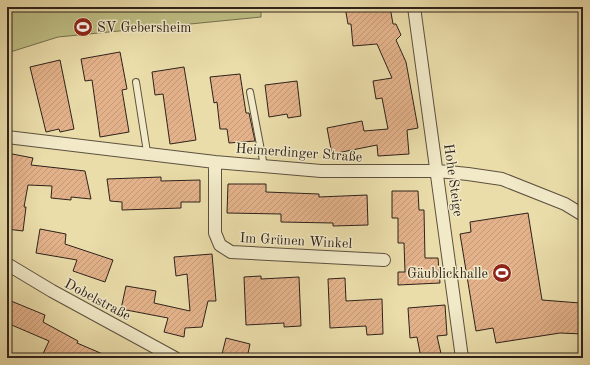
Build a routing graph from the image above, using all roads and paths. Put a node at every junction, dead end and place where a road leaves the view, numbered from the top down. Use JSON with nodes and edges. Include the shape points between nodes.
{"nodes":[{"id":1,"x":414,"y":7,"type":"edge"},
{"id":2,"x":136,"y":82,"type":"dead end"},
{"id":3,"x":250,"y":92,"type":"dead end"},
{"id":4,"x":7,"y":137,"type":"edge"},
{"id":5,"x":147,"y":152,"type":"junction"},
{"id":6,"x":215,"y":162,"type":"junction"},
{"id":7,"x":264,"y":166,"type":"junction"},
{"id":8,"x":438,"y":172,"type":"junction"},
{"id":9,"x":583,"y":215,"type":"edge"},
{"id":10,"x":384,"y":260,"type":"dead end"},
{"id":11,"x":7,"y":264,"type":"edge"},
{"id":12,"x":175,"y":358,"type":"edge"},
{"id":13,"x":462,"y":358,"type":"edge"}],
"edges":[{"from":1,"to":8,"type":"street","name":"Hohe Steige"},
{"from":2,"to":5,"type":"lane"},
{"from":3,"to":7,"type":"lane"},
{"from":4,"to":5,"type":"street","name":"Heimerdinger Straße"},
{"from":5,"to":6,"type":"street","name":"Heimerdinger Straße"},
{"from":6,"to":7,"type":"street","name":"Heimerdinger Straße"},
{"from":6,"to":10,"type":"street","name":"Im Grünen Winkel","via":[[215,233],[220,245],[231,252]]},
{"from":7,"to":8,"type":"street","name":"Heimerdinger Straße","via":[[321,171]]},
{"from":8,"to":9,"type":"street","name":"Heimerdinger Straße","via":[[502,178],[565,204]]},
{"from":8,"to":13,"type":"street","name":"Hohe Steige"},
{"from":11,"to":12,"type":"street","name":"Dobelstraße"}]}
